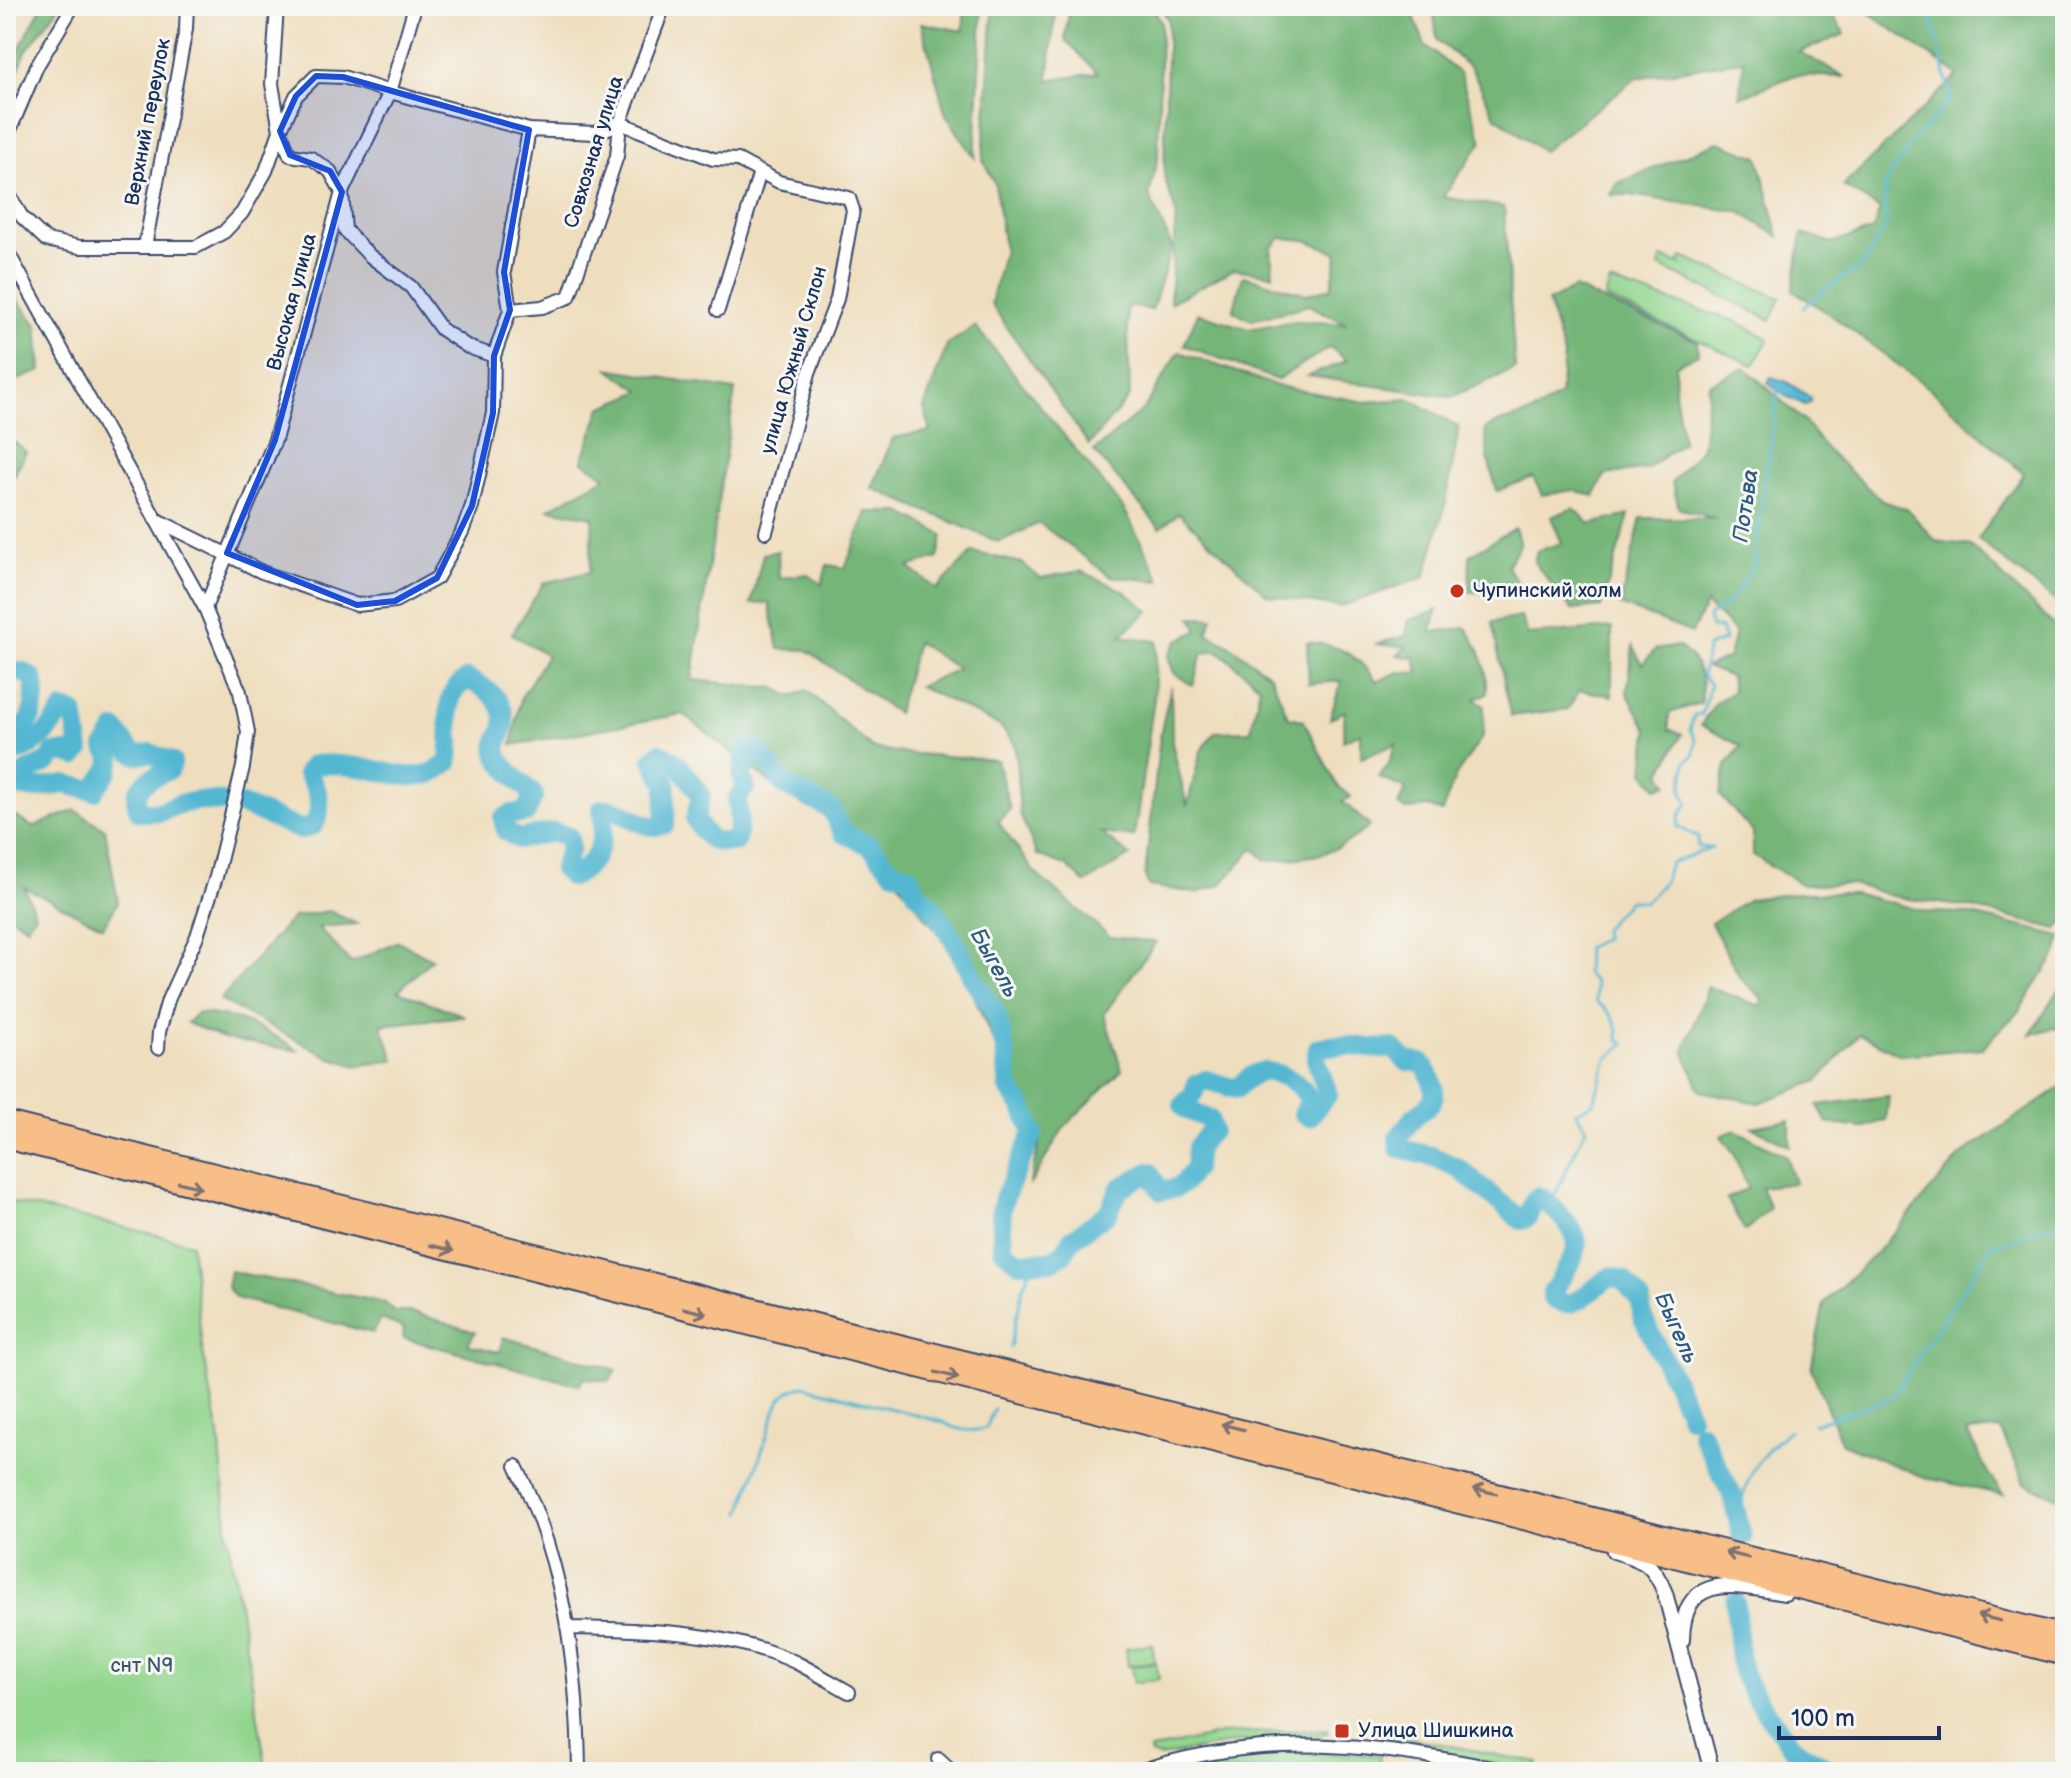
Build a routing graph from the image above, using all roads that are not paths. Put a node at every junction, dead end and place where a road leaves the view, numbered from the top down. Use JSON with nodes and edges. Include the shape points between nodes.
{"nodes":[{"id":1,"x":73,"y":6,"type":"edge"},
{"id":2,"x":187,"y":6,"type":"edge"},
{"id":3,"x":277,"y":6,"type":"edge"},
{"id":4,"x":415,"y":6,"type":"edge"},
{"id":5,"x":664,"y":6,"type":"edge"},
{"id":6,"x":390,"y":92,"type":"junction"},
{"id":7,"x":620,"y":123,"type":"junction"},
{"id":8,"x":529,"y":130,"type":"junction"},
{"id":9,"x":280,"y":131,"type":"junction"},
{"id":10,"x":6,"y":139,"type":"edge"},
{"id":11,"x":290,"y":155,"type":"junction"},
{"id":12,"x":266,"y":171,"type":"junction"},
{"id":13,"x":760,"y":172,"type":"junction"},
{"id":14,"x":6,"y":190,"type":"edge"},
{"id":15,"x":342,"y":192,"type":"junction"},
{"id":16,"x":145,"y":246,"type":"junction"},
{"id":17,"x":6,"y":249,"type":"edge"},
{"id":18,"x":510,"y":310,"type":"junction"},
{"id":19,"x":718,"y":310,"type":"dead end"},
{"id":20,"x":494,"y":356,"type":"junction"},
{"id":21,"x":155,"y":519,"type":"junction"},
{"id":22,"x":766,"y":532,"type":"dead end"},
{"id":23,"x":227,"y":553,"type":"junction"},
{"id":24,"x":205,"y":608,"type":"junction"},
{"id":25,"x":158,"y":1048,"type":"dead end"},
{"id":26,"x":6,"y":1122,"type":"edge"},
{"id":27,"x":6,"y":1138,"type":"edge"},
{"id":28,"x":516,"y":1466,"type":"dead end"},
{"id":29,"x":1556,"y":1528,"type":"junction"},
{"id":30,"x":1860,"y":1604,"type":"junction"},
{"id":31,"x":569,"y":1628,"type":"junction"},
{"id":32,"x":2065,"y":1636,"type":"edge"},
{"id":33,"x":2065,"y":1655,"type":"edge"},
{"id":34,"x":1681,"y":1656,"type":"junction"},
{"id":35,"x":849,"y":1692,"type":"dead end"},
{"id":36,"x":938,"y":1759,"type":"dead end"},
{"id":37,"x":579,"y":1772,"type":"edge"},
{"id":38,"x":952,"y":1772,"type":"edge"},
{"id":39,"x":1136,"y":1772,"type":"edge"},
{"id":40,"x":1512,"y":1772,"type":"edge"},
{"id":41,"x":1712,"y":1772,"type":"edge"}],
"edges":[{"from":1,"to":10,"type":"street","via":[[37,66]]},
{"from":2,"to":16,"type":"street","name":"Верхний переулок"},
{"from":3,"to":9,"type":"street","via":[[272,84]]},
{"from":4,"to":6,"type":"street","name":"Высокая улица"},
{"from":5,"to":7,"type":"street","name":"Совхозная улица"},
{"from":6,"to":8,"type":"street"},
{"from":6,"to":9,"type":"street","via":[[343,77],[316,76],[296,96]]},
{"from":6,"to":15,"type":"street","name":"Высокая улица"},
{"from":7,"to":8,"type":"street","via":[[596,133]]},
{"from":7,"to":13,"type":"street","via":[[713,159],[738,160]]},
{"from":7,"to":18,"type":"street","name":"Совхозная улица","via":[[617,156],[569,297]]},
{"from":8,"to":18,"type":"street","via":[[504,272]]},
{"from":9,"to":11,"type":"street"},
{"from":9,"to":12,"type":"street"},
{"from":11,"to":12,"type":"street"},
{"from":11,"to":15,"type":"street","via":[[311,158],[330,171]]},
{"from":12,"to":16,"type":"street","via":[[242,213],[224,232],[196,247]]},
{"from":13,"to":19,"type":"street"},
{"from":13,"to":22,"type":"street","name":"улица Южный Склон","via":[[779,182],[849,198],[853,210],[837,299],[809,373]]},
{"from":14,"to":16,"type":"street","via":[[22,217],[46,240],[80,247]]},
{"from":15,"to":20,"type":"street","via":[[345,230],[411,287],[441,329]]},
{"from":15,"to":23,"type":"street","name":"Высокая улица","via":[[275,440]]},
{"from":17,"to":21,"type":"street"},
{"from":18,"to":20,"type":"street"},
{"from":20,"to":23,"type":"street","via":[[493,413],[472,506],[437,578],[395,601],[357,605],[262,572]]},
{"from":21,"to":23,"type":"street"},
{"from":21,"to":24,"type":"street"},
{"from":23,"to":24,"type":"street","name":"Высокая улица"},
{"from":24,"to":25,"type":"street","via":[[240,692],[248,732],[216,877],[168,1000]]},
{"from":32,"to":26,"type":"highway","one_way":true},
{"from":27,"to":29,"type":"highway","one_way":true},
{"from":28,"to":31,"type":"street","via":[[553,1564]]},
{"from":29,"to":30,"type":"highway"},
{"from":29,"to":34,"type":"street","via":[[1651,1566],[1665,1593]]},
{"from":30,"to":33,"type":"highway"},
{"from":30,"to":34,"type":"street","via":[[1728,1584],[1708,1589],[1687,1610]]},
{"from":31,"to":35,"type":"street","via":[[650,1630],[744,1646],[794,1661]]},
{"from":31,"to":37,"type":"street"},
{"from":34,"to":41,"type":"street"},
{"from":36,"to":38,"type":"street"},
{"from":39,"to":40,"type":"street","via":[[1211,1753],[1340,1745]]}]}
